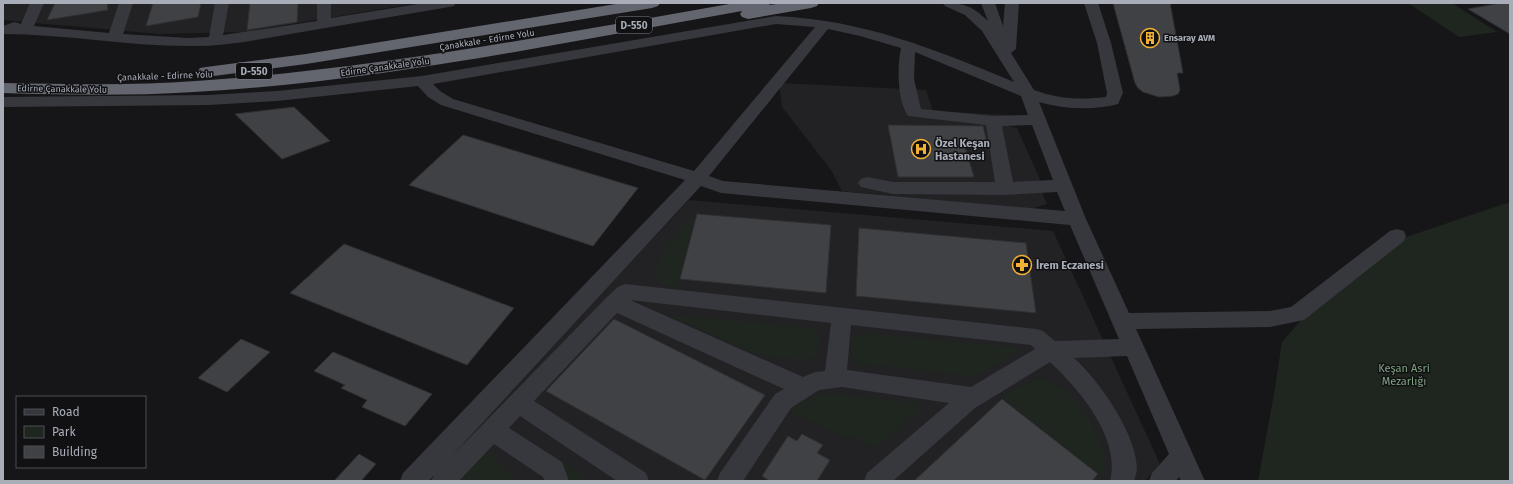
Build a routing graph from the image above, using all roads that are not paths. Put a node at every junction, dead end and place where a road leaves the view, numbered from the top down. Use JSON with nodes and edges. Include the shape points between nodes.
{"nodes":[{"id":1,"x":37,"y":3,"type":"edge"},
{"id":2,"x":126,"y":3,"type":"edge"},
{"id":3,"x":222,"y":3,"type":"edge"},
{"id":4,"x":324,"y":3,"type":"edge"},
{"id":5,"x":449,"y":3,"type":"edge"},
{"id":6,"x":652,"y":3,"type":"edge"},
{"id":7,"x":706,"y":3,"type":"edge"},
{"id":8,"x":763,"y":3,"type":"edge"},
{"id":9,"x":811,"y":3,"type":"edge"},
{"id":10,"x":950,"y":3,"type":"edge"},
{"id":11,"x":988,"y":3,"type":"edge"},
{"id":12,"x":1002,"y":3,"type":"edge"},
{"id":13,"x":1012,"y":3,"type":"edge"},
{"id":14,"x":1091,"y":3,"type":"edge"},
{"id":15,"x":3,"y":23,"type":"edge"},
{"id":16,"x":324,"y":24,"type":"junction"},
{"id":17,"x":824,"y":25,"type":"junction"},
{"id":18,"x":3,"y":30,"type":"edge"},
{"id":19,"x":25,"y":30,"type":"junction"},
{"id":20,"x":114,"y":38,"type":"junction"},
{"id":21,"x":215,"y":41,"type":"junction"},
{"id":22,"x":504,"y":43,"type":"junction"},
{"id":23,"x":910,"y":45,"type":"junction"},
{"id":24,"x":1009,"y":60,"type":"junction"},
{"id":25,"x":3,"y":75,"type":"edge"},
{"id":26,"x":167,"y":76,"type":"junction"},
{"id":27,"x":422,"y":81,"type":"junction"},
{"id":28,"x":250,"y":83,"type":"junction"},
{"id":29,"x":3,"y":88,"type":"edge"},
{"id":30,"x":1027,"y":92,"type":"junction"},
{"id":31,"x":3,"y":102,"type":"edge"},
{"id":32,"x":1038,"y":120,"type":"junction"},
{"id":33,"x":993,"y":121,"type":"junction"},
{"id":34,"x":696,"y":180,"type":"junction"},
{"id":35,"x":868,"y":183,"type":"dead end"},
{"id":36,"x":1064,"y":186,"type":"junction"},
{"id":37,"x":1005,"y":189,"type":"junction"},
{"id":38,"x":1077,"y":219,"type":"junction"},
{"id":39,"x":1397,"y":236,"type":"dead end"},
{"id":40,"x":614,"y":303,"type":"junction"},
{"id":41,"x":842,"y":316,"type":"junction"},
{"id":42,"x":1122,"y":321,"type":"junction"},
{"id":43,"x":1133,"y":347,"type":"junction"},
{"id":44,"x":1052,"y":350,"type":"junction"},
{"id":45,"x":836,"y":379,"type":"junction"},
{"id":46,"x":804,"y":388,"type":"junction"},
{"id":47,"x":973,"y":397,"type":"junction"},
{"id":48,"x":518,"y":403,"type":"junction"},
{"id":49,"x":492,"y":430,"type":"junction"},
{"id":50,"x":1181,"y":457,"type":"junction"},
{"id":51,"x":412,"y":481,"type":"edge"},
{"id":52,"x":443,"y":481,"type":"edge"},
{"id":53,"x":557,"y":481,"type":"edge"},
{"id":54,"x":637,"y":481,"type":"edge"},
{"id":55,"x":728,"y":481,"type":"edge"},
{"id":56,"x":876,"y":481,"type":"edge"},
{"id":57,"x":1122,"y":481,"type":"edge"},
{"id":58,"x":1161,"y":481,"type":"edge"},
{"id":59,"x":1193,"y":481,"type":"edge"}],
"edges":[{"from":1,"to":19,"type":"street"},
{"from":2,"to":20,"type":"street"},
{"from":3,"to":21,"type":"street"},
{"from":4,"to":16,"type":"street"},
{"from":5,"to":16,"type":"street"},
{"from":6,"to":26,"type":"highway","via":[[306,59]]},
{"from":7,"to":22,"type":"highway","name":"Çanakkale - Edirne Yolu","number":"D-550"},
{"from":8,"to":22,"type":"highway","name":"Edirne Çanakkale Yolu","number":"D-550"},
{"from":9,"to":28,"type":"highway","via":[[461,64],[386,74]]},
{"from":10,"to":24,"type":"street","via":[[979,19]]},
{"from":11,"to":24,"type":"street"},
{"from":12,"to":24,"type":"street"},
{"from":13,"to":24,"type":"street"},
{"from":14,"to":30,"type":"street","via":[[1104,43],[1115,93],[1112,101],[1086,104],[1047,100]]},
{"from":15,"to":19,"type":"street"},
{"from":16,"to":21,"type":"street"},
{"from":17,"to":23,"type":"street","via":[[862,31]]},
{"from":17,"to":27,"type":"street","via":[[785,20],[758,22]]},
{"from":17,"to":34,"type":"street"},
{"from":18,"to":19,"type":"street"},
{"from":19,"to":20,"type":"street"},
{"from":20,"to":21,"type":"street","via":[[181,42]]},
{"from":22,"to":26,"type":"highway","name":"Çanakkale - Edirne Yolu","number":"D-550","via":[[259,71]]},
{"from":22,"to":28,"type":"highway","name":"Edirne Çanakkale Yolu","number":"D-550","via":[[387,67]]},
{"from":23,"to":30,"type":"street"},
{"from":23,"to":33,"type":"street","via":[[906,59],[906,74],[914,113]]},
{"from":24,"to":30,"type":"street"},
{"from":25,"to":26,"type":"highway","name":"Çanakkale - Edirne Yolu","number":"D-550","via":[[97,78]]},
{"from":27,"to":31,"type":"street","via":[[277,96],[208,100]]},
{"from":27,"to":34,"type":"street","via":[[434,94],[447,102],[672,169]]},
{"from":28,"to":29,"type":"highway","name":"Edirne Çanakkale Yolu","number":"D-550","via":[[91,90]]},
{"from":30,"to":32,"type":"street"},
{"from":32,"to":33,"type":"street"},
{"from":32,"to":36,"type":"street"},
{"from":33,"to":37,"type":"street"},
{"from":34,"to":38,"type":"street","via":[[721,187]]},
{"from":34,"to":51,"type":"street"},
{"from":35,"to":37,"type":"street","via":[[893,188]]},
{"from":36,"to":37,"type":"street"},
{"from":36,"to":38,"type":"street"},
{"from":38,"to":42,"type":"street"},
{"from":39,"to":42,"type":"street","via":[[1297,314],[1270,319]]},
{"from":40,"to":41,"type":"street","via":[[625,292]]},
{"from":40,"to":46,"type":"street"},
{"from":40,"to":48,"type":"street"},
{"from":41,"to":44,"type":"street","via":[[1036,337]]},
{"from":41,"to":45,"type":"street"},
{"from":42,"to":43,"type":"street"},
{"from":43,"to":44,"type":"street"},
{"from":43,"to":50,"type":"street"},
{"from":44,"to":47,"type":"street"},
{"from":44,"to":57,"type":"street","via":[[1072,370],[1104,410],[1119,439],[1125,469]]},
{"from":45,"to":46,"type":"street","via":[[815,382]]},
{"from":45,"to":47,"type":"street"},
{"from":46,"to":55,"type":"street","via":[[783,401]]},
{"from":47,"to":56,"type":"street"},
{"from":48,"to":49,"type":"street"},
{"from":48,"to":54,"type":"street"},
{"from":49,"to":52,"type":"street"},
{"from":49,"to":53,"type":"street","via":[[553,470]]},
{"from":50,"to":58,"type":"street"},
{"from":50,"to":59,"type":"street"}]}
